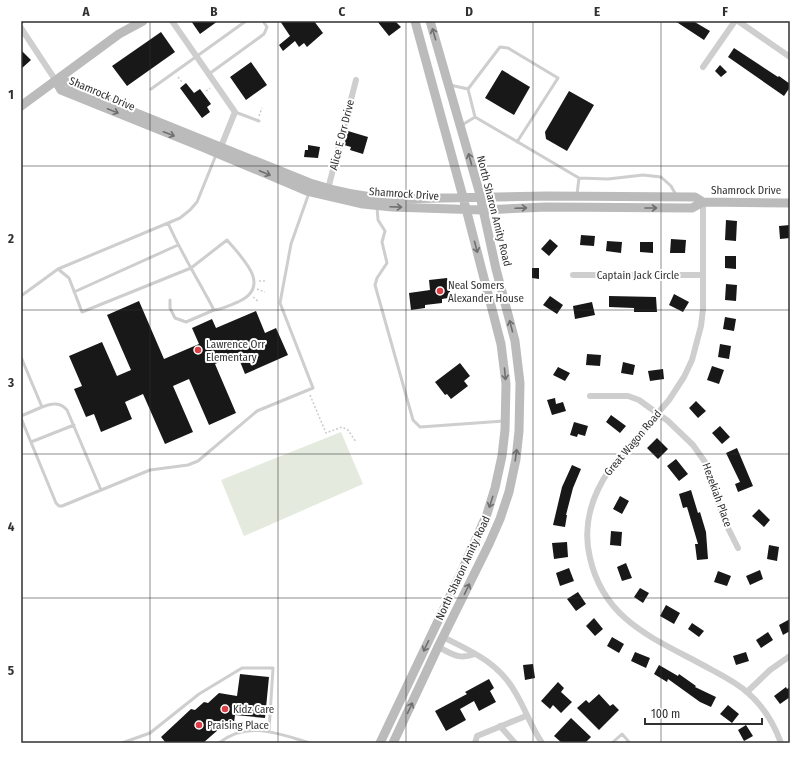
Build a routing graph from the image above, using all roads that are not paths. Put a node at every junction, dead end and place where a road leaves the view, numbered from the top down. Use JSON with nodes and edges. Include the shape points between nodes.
{"nodes":[{"id":1,"x":24,"y":21,"type":"edge"},
{"id":2,"x":132,"y":21,"type":"edge"},
{"id":3,"x":143,"y":21,"type":"edge"},
{"id":4,"x":172,"y":21,"type":"edge"},
{"id":5,"x":246,"y":21,"type":"edge"},
{"id":6,"x":263,"y":21,"type":"edge"},
{"id":7,"x":415,"y":21,"type":"edge"},
{"id":8,"x":430,"y":21,"type":"edge"},
{"id":9,"x":735,"y":21,"type":"edge"},
{"id":10,"x":738,"y":21,"type":"edge"},
{"id":11,"x":21,"y":23,"type":"edge"},
{"id":12,"x":21,"y":28,"type":"edge"},
{"id":13,"x":119,"y":34,"type":"junction"},
{"id":14,"x":196,"y":56,"type":"junction"},
{"id":15,"x":790,"y":57,"type":"edge"},
{"id":16,"x":703,"y":67,"type":"dead end"},
{"id":17,"x":209,"y":74,"type":"junction"},
{"id":18,"x":356,"y":80,"type":"dead end"},
{"id":19,"x":56,"y":81,"type":"junction"},
{"id":20,"x":448,"y":85,"type":"junction"},
{"id":21,"x":150,"y":89,"type":"dead end"},
{"id":22,"x":468,"y":89,"type":"junction"},
{"id":23,"x":21,"y":106,"type":"edge"},
{"id":24,"x":235,"y":112,"type":"junction"},
{"id":25,"x":475,"y":117,"type":"junction"},
{"id":26,"x":258,"y":120,"type":"road end"},
{"id":27,"x":460,"y":126,"type":"junction"},
{"id":28,"x":518,"y":142,"type":"junction"},
{"id":29,"x":219,"y":150,"type":"junction"},
{"id":30,"x":579,"y":178,"type":"junction"},
{"id":31,"x":328,"y":189,"type":"junction"},
{"id":32,"x":310,"y":192,"type":"junction"},
{"id":33,"x":577,"y":196,"type":"junction"},
{"id":34,"x":463,"y":197,"type":"junction"},
{"id":35,"x":480,"y":197,"type":"junction"},
{"id":36,"x":676,"y":197,"type":"junction"},
{"id":37,"x":378,"y":202,"type":"junction"},
{"id":38,"x":703,"y":202,"type":"junction"},
{"id":39,"x":790,"y":203,"type":"edge"},
{"id":40,"x":466,"y":209,"type":"junction"},
{"id":41,"x":482,"y":210,"type":"junction"},
{"id":42,"x":168,"y":223,"type":"junction"},
{"id":43,"x":178,"y":245,"type":"junction"},
{"id":44,"x":191,"y":268,"type":"junction"},
{"id":45,"x":58,"y":269,"type":"junction"},
{"id":46,"x":573,"y":275,"type":"dead end"},
{"id":47,"x":703,"y":275,"type":"junction"},
{"id":48,"x":74,"y":292,"type":"junction"},
{"id":49,"x":21,"y":296,"type":"edge"},
{"id":50,"x":170,"y":300,"type":"dead end"},
{"id":51,"x":214,"y":310,"type":"junction"},
{"id":52,"x":21,"y":357,"type":"edge"},
{"id":53,"x":590,"y":396,"type":"dead end"},
{"id":54,"x":42,"y":407,"type":"junction"},
{"id":55,"x":658,"y":413,"type":"junction"},
{"id":56,"x":21,"y":417,"type":"edge"},
{"id":57,"x":506,"y":421,"type":"junction"},
{"id":58,"x":74,"y":425,"type":"junction"},
{"id":59,"x":31,"y":442,"type":"junction"},
{"id":60,"x":101,"y":490,"type":"junction"},
{"id":61,"x":738,"y":548,"type":"dead end"},
{"id":62,"x":458,"y":577,"type":"junction"},
{"id":63,"x":443,"y":637,"type":"junction"},
{"id":64,"x":438,"y":647,"type":"junction"},
{"id":65,"x":475,"y":654,"type":"junction"},
{"id":66,"x":790,"y":656,"type":"edge"},
{"id":67,"x":748,"y":692,"type":"junction"},
{"id":68,"x":526,"y":716,"type":"junction"},
{"id":69,"x":500,"y":726,"type":"junction"},
{"id":70,"x":269,"y":731,"type":"junction"},
{"id":71,"x":294,"y":738,"type":"junction"},
{"id":72,"x":122,"y":743,"type":"edge"},
{"id":73,"x":219,"y":743,"type":"edge"},
{"id":74,"x":294,"y":743,"type":"edge"},
{"id":75,"x":310,"y":743,"type":"edge"},
{"id":76,"x":380,"y":743,"type":"edge"},
{"id":77,"x":394,"y":743,"type":"edge"},
{"id":78,"x":475,"y":743,"type":"edge"},
{"id":79,"x":515,"y":743,"type":"edge"},
{"id":80,"x":542,"y":743,"type":"edge"},
{"id":81,"x":612,"y":743,"type":"edge"},
{"id":82,"x":630,"y":743,"type":"edge"},
{"id":83,"x":781,"y":743,"type":"edge"}],
"edges":[{"from":1,"to":11,"type":"lane"},
{"from":2,"to":13,"type":"main road"},
{"from":3,"to":13,"type":"main road"},
{"from":4,"to":14,"type":"street"},
{"from":5,"to":14,"type":"lane"},
{"from":6,"to":17,"type":"lane","via":[[267,27],[264,34]]},
{"from":7,"to":34,"type":"main road","name":"North Sharon Amity Road"},
{"from":20,"to":8,"type":"main road","name":"North Sharon Amity Road","one_way":true},
{"from":9,"to":16,"type":"street"},
{"from":10,"to":15,"type":"street"},
{"from":12,"to":19,"type":"street"},
{"from":13,"to":19,"type":"main road"},
{"from":14,"to":17,"type":"street"},
{"from":14,"to":21,"type":"lane"},
{"from":17,"to":24,"type":"street"},
{"from":18,"to":31,"type":"street","name":"Alice E Orr Drive"},
{"from":19,"to":23,"type":"main road"},
{"from":19,"to":29,"type":"main road","name":"Shamrock Drive","via":[[66,82]]},
{"from":20,"to":22,"type":"lane"},
{"from":20,"to":27,"type":"main road","name":"North Sharon Amity Road"},
{"from":22,"to":25,"type":"lane"},
{"from":22,"to":28,"type":"lane","via":[[500,47],[508,48],[558,78]]},
{"from":24,"to":26,"type":"lane"},
{"from":24,"to":29,"type":"street"},
{"from":25,"to":27,"type":"lane"},
{"from":25,"to":28,"type":"lane"},
{"from":35,"to":27,"type":"main road","name":"North Sharon Amity Road","one_way":true},
{"from":28,"to":30,"type":"lane"},
{"from":29,"to":31,"type":"main road","name":"Shamrock Drive"},
{"from":29,"to":32,"type":"main road","name":"Shamrock Drive","one_way":true},
{"from":29,"to":42,"type":"lane","via":[[197,202],[180,218]]},
{"from":30,"to":33,"type":"lane"},
{"from":30,"to":36,"type":"lane","via":[[608,179],[643,175],[661,177],[671,186]]},
{"from":31,"to":37,"type":"main road","name":"Shamrock Drive"},
{"from":32,"to":37,"type":"main road","name":"Shamrock Drive","via":[[330,197]]},
{"from":32,"to":60,"type":"lane","via":[[291,244],[280,303],[313,388],[257,411],[198,461],[188,465],[150,470]]},
{"from":33,"to":35,"type":"main road","name":"Shamrock Drive"},
{"from":33,"to":36,"type":"main road","name":"Shamrock Drive"},
{"from":34,"to":35,"type":"main road","name":"Shamrock Drive"},
{"from":34,"to":37,"type":"main road","name":"Shamrock Drive","via":[[392,199]]},
{"from":34,"to":40,"type":"main road","name":"North Sharon Amity Road"},
{"from":35,"to":41,"type":"main road","name":"North Sharon Amity Road"},
{"from":36,"to":38,"type":"main road","name":"Shamrock Drive","via":[[695,197]]},
{"from":37,"to":40,"type":"main road","name":"Shamrock Drive","one_way":true},
{"from":37,"to":57,"type":"lane","via":[[378,220],[385,231],[382,242],[387,263],[375,285],[413,420],[420,427]]},
{"from":38,"to":39,"type":"main road","name":"Shamrock Drive"},
{"from":41,"to":38,"type":"main road","name":"Shamrock Drive","one_way":true,"via":[[546,207],[692,208]]},
{"from":38,"to":47,"type":"street","name":"Great Wagon Road"},
{"from":40,"to":41,"type":"main road","name":"Shamrock Drive"},
{"from":40,"to":57,"type":"main road","name":"North Sharon Amity Road","one_way":true,"via":[[501,344],[506,384]]},
{"from":63,"to":41,"type":"main road","name":"North Sharon Amity Road","one_way":true,"via":[[500,519],[516,458],[519,431],[520,383],[515,341]]},
{"from":42,"to":43,"type":"lane"},
{"from":42,"to":45,"type":"lane"},
{"from":43,"to":44,"type":"lane"},
{"from":43,"to":48,"type":"lane"},
{"from":44,"to":48,"type":"lane","via":[[82,312]]},
{"from":44,"to":51,"type":"lane"},
{"from":44,"to":51,"type":"lane","via":[[227,240],[254,275],[254,288],[245,299]]},
{"from":45,"to":48,"type":"lane","via":[[69,278]]},
{"from":45,"to":49,"type":"lane"},
{"from":46,"to":47,"type":"street","name":"Captain Jack Circle"},
{"from":47,"to":55,"type":"street","name":"Great Wagon Road","via":[[703,309],[697,344],[684,377]]},
{"from":50,"to":51,"type":"lane","via":[[170,308],[175,318],[186,322]]},
{"from":52,"to":54,"type":"lane"},
{"from":53,"to":55,"type":"street","name":"Hezekiah Place","via":[[616,395],[634,398]]},
{"from":54,"to":56,"type":"lane"},
{"from":54,"to":58,"type":"lane","via":[[55,404],[64,407]]},
{"from":55,"to":61,"type":"street","name":"Hezekiah Place","via":[[701,454],[724,520]]},
{"from":55,"to":67,"type":"street","name":"Great Wagon Road","via":[[610,468],[594,496],[587,528],[592,568],[609,602],[626,620]]},
{"from":56,"to":59,"type":"lane"},
{"from":57,"to":62,"type":"main road","name":"North Sharon Amity Road","one_way":true,"via":[[495,488],[482,526]]},
{"from":58,"to":59,"type":"lane"},
{"from":58,"to":60,"type":"lane"},
{"from":59,"to":60,"type":"lane","via":[[59,506]]},
{"from":62,"to":64,"type":"main road","via":[[455,595],[440,628]]},
{"from":62,"to":76,"type":"main road","name":"North Sharon Amity Road","one_way":true},
{"from":63,"to":64,"type":"main road","name":"North Sharon Amity Road"},
{"from":63,"to":65,"type":"street"},
{"from":64,"to":65,"type":"street","via":[[460,657]]},
{"from":77,"to":64,"type":"main road","name":"North Sharon Amity Road","one_way":true},
{"from":65,"to":68,"type":"street","via":[[490,662],[503,674],[515,691]]},
{"from":66,"to":67,"type":"street","via":[[770,670]]},
{"from":67,"to":83,"type":"street","name":"Great Wagon Road","via":[[768,716]]},
{"from":68,"to":69,"type":"street"},
{"from":68,"to":80,"type":"street"},
{"from":69,"to":78,"type":"street","via":[[477,736]]},
{"from":69,"to":79,"type":"street"},
{"from":70,"to":71,"type":"lane"},
{"from":70,"to":72,"type":"lane","via":[[273,668],[242,668],[199,694],[150,733]]},
{"from":70,"to":73,"type":"lane","via":[[242,731],[226,737]]},
{"from":71,"to":74,"type":"lane"},
{"from":71,"to":75,"type":"lane"},
{"from":81,"to":82,"type":"lane","via":[[622,734]]}]}
